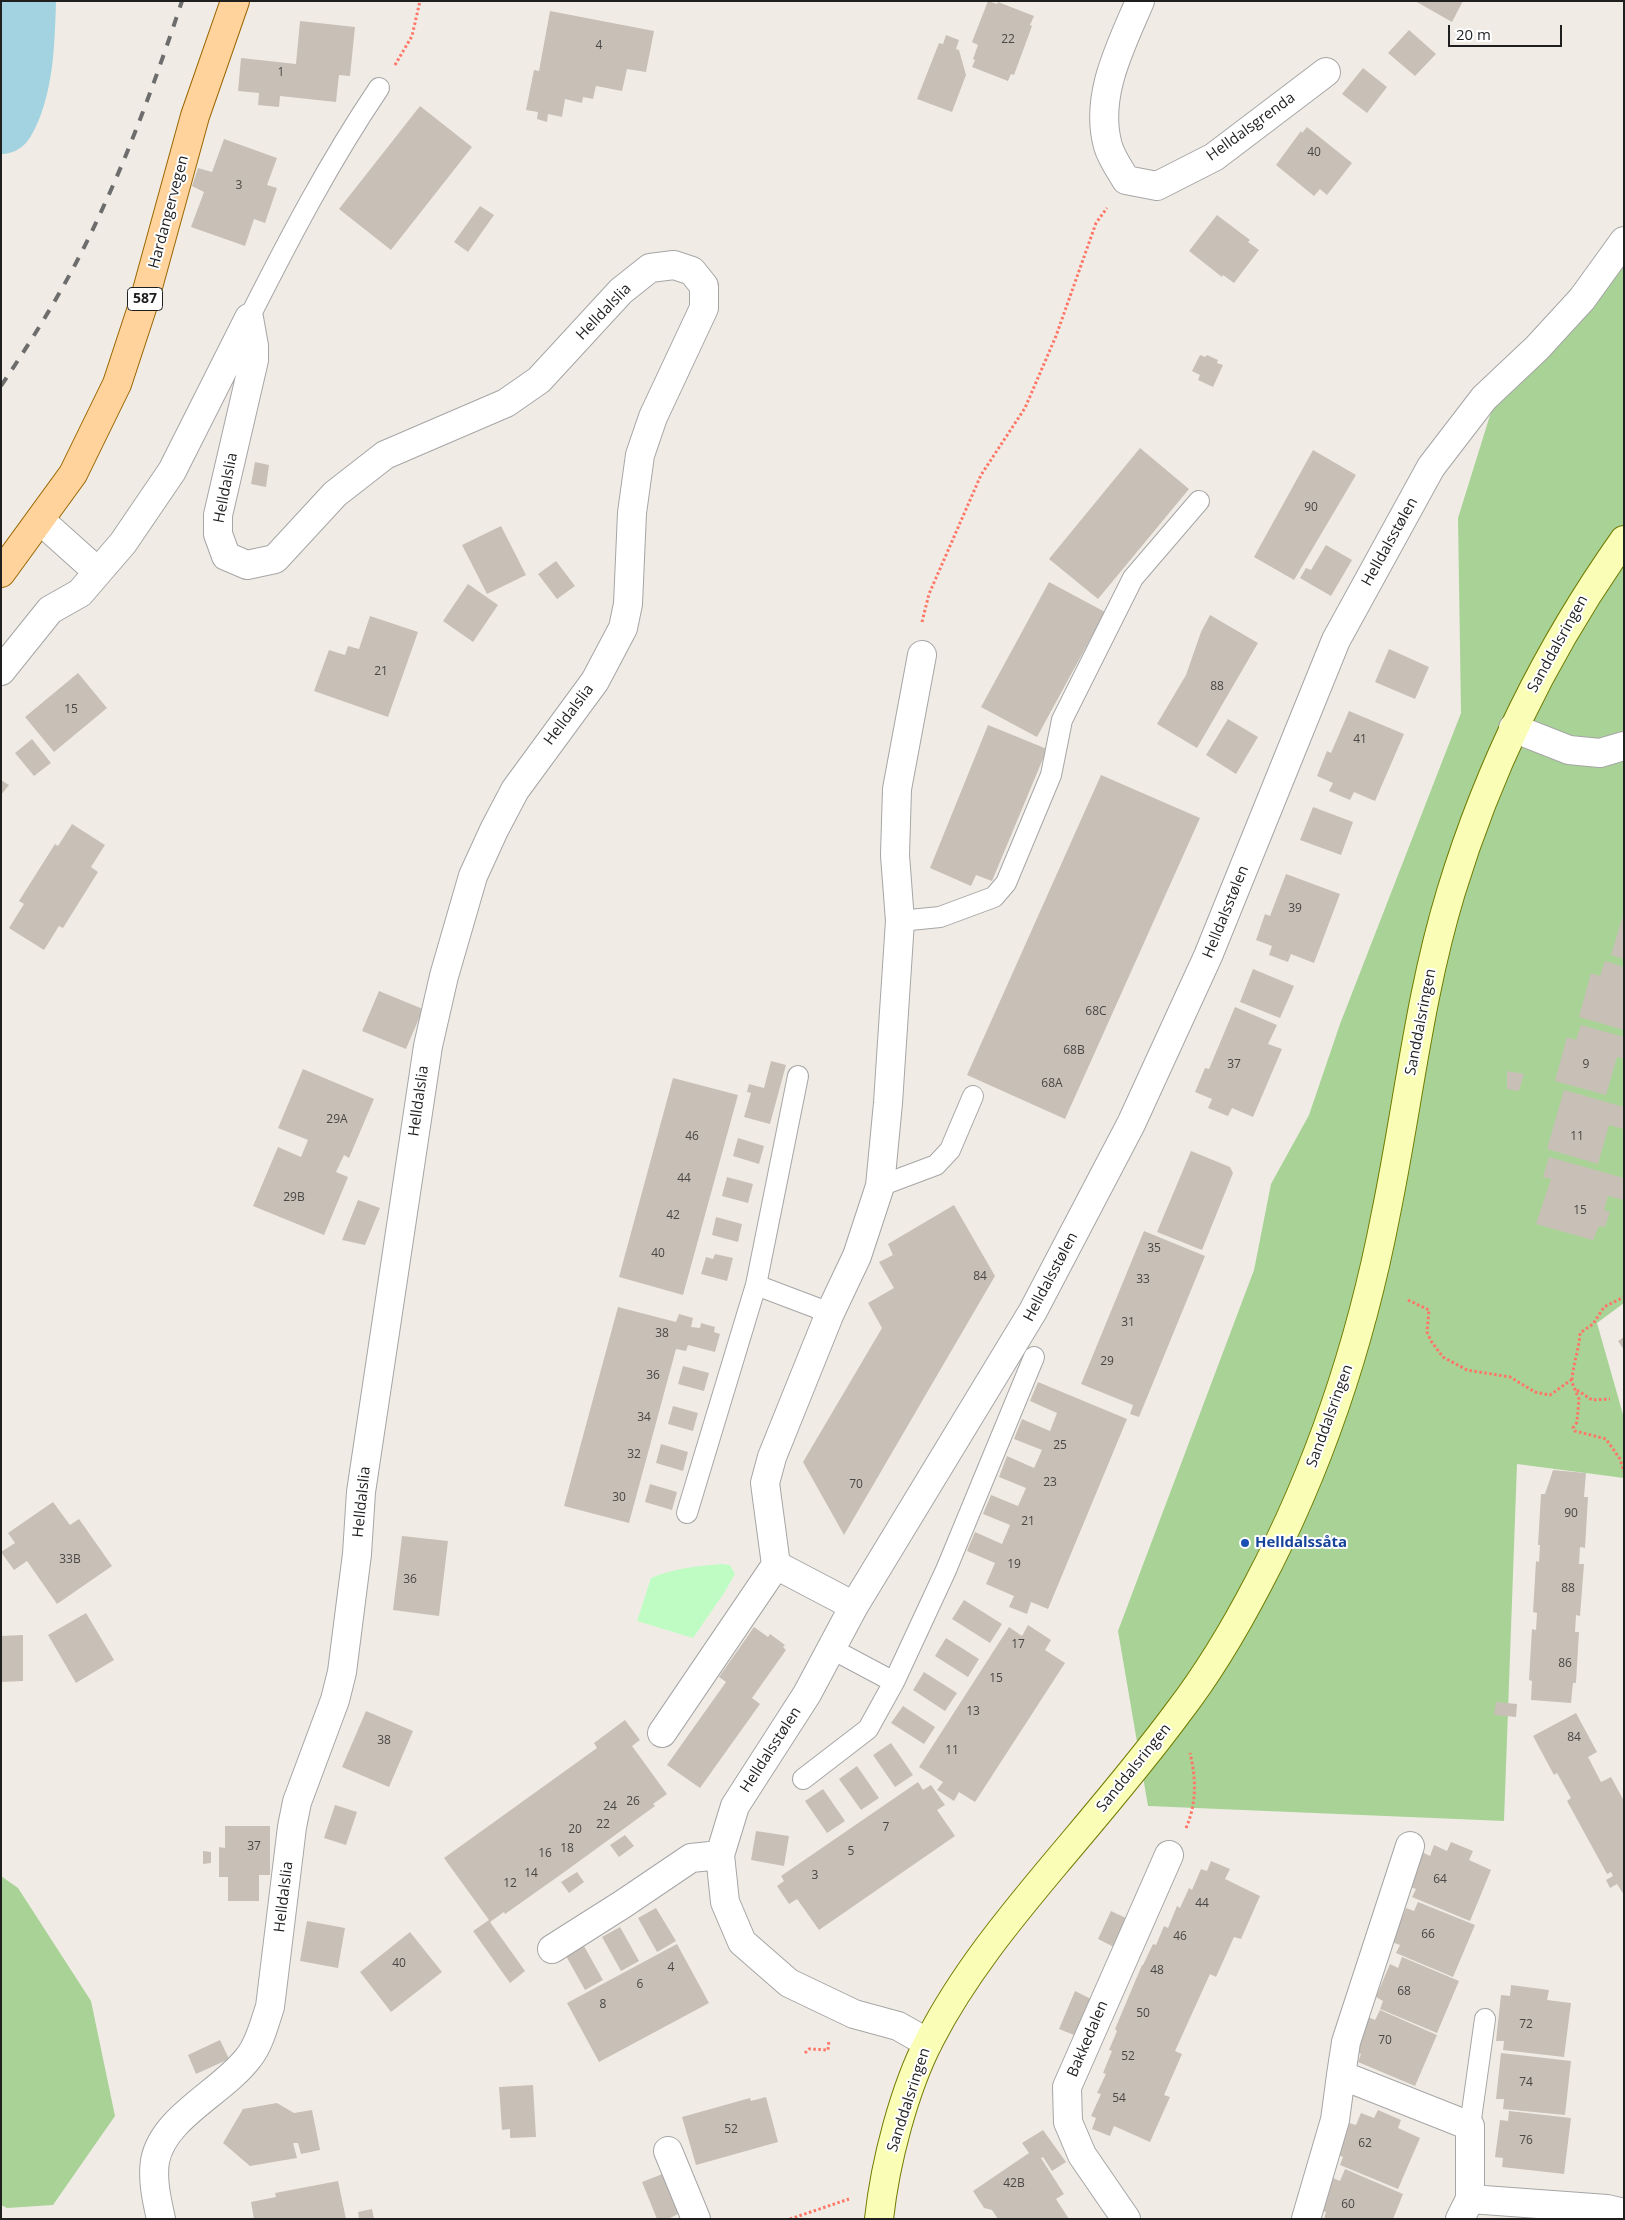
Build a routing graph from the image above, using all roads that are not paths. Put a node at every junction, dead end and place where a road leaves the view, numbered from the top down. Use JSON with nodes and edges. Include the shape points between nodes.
{"nodes":[{"id":1,"x":235,"y":1,"type":"edge"},
{"id":2,"x":1140,"y":1,"type":"edge"},
{"id":3,"x":1326,"y":72,"type":"dead end"},
{"id":4,"x":379,"y":88,"type":"road end"},
{"id":5,"x":1624,"y":241,"type":"edge"},
{"id":6,"x":249,"y":318,"type":"junction"},
{"id":7,"x":1199,"y":501,"type":"dead end"},
{"id":8,"x":40,"y":520,"type":"junction"},
{"id":9,"x":1624,"y":540,"type":"edge"},
{"id":10,"x":98,"y":572,"type":"junction"},
{"id":11,"x":1,"y":573,"type":"edge"},
{"id":12,"x":922,"y":655,"type":"road end"},
{"id":13,"x":1,"y":671,"type":"edge"},
{"id":14,"x":1513,"y":728,"type":"junction"},
{"id":15,"x":1624,"y":746,"type":"edge"},
{"id":16,"x":900,"y":920,"type":"junction"},
{"id":17,"x":798,"y":1076,"type":"dead end"},
{"id":18,"x":973,"y":1096,"type":"dead end"},
{"id":19,"x":880,"y":1186,"type":"junction"},
{"id":20,"x":756,"y":1285,"type":"junction"},
{"id":21,"x":830,"y":1313,"type":"junction"},
{"id":22,"x":1034,"y":1357,"type":"dead end"},
{"id":23,"x":687,"y":1513,"type":"dead end"},
{"id":24,"x":776,"y":1565,"type":"junction"},
{"id":25,"x":854,"y":1606,"type":"junction"},
{"id":26,"x":832,"y":1650,"type":"junction"},
{"id":27,"x":894,"y":1682,"type":"junction"},
{"id":28,"x":662,"y":1733,"type":"dead end"},
{"id":29,"x":803,"y":1779,"type":"dead end"},
{"id":30,"x":1410,"y":1846,"type":"dead end"},
{"id":31,"x":720,"y":1855,"type":"junction"},
{"id":32,"x":1169,"y":1856,"type":"road end"},
{"id":33,"x":552,"y":1949,"type":"dead end"},
{"id":34,"x":1485,"y":2019,"type":"dead end"},
{"id":35,"x":928,"y":2043,"type":"junction"},
{"id":36,"x":1341,"y":2075,"type":"junction"},
{"id":37,"x":1470,"y":2126,"type":"junction"},
{"id":38,"x":668,"y":2150,"type":"dead end"},
{"id":39,"x":1465,"y":2209,"type":"edge"},
{"id":40,"x":1533,"y":2211,"type":"edge"},
{"id":41,"x":1624,"y":2213,"type":"edge"},
{"id":42,"x":161,"y":2219,"type":"edge"},
{"id":43,"x":696,"y":2219,"type":"edge"},
{"id":44,"x":879,"y":2219,"type":"edge"},
{"id":45,"x":1126,"y":2219,"type":"edge"},
{"id":46,"x":1306,"y":2219,"type":"edge"}],
"edges":[{"from":1,"to":8,"type":"main road","name":"Hardangervegen","number":"587","via":[[195,116],[144,305],[117,384],[73,474]]},
{"from":2,"to":3,"type":"street","name":"Helldalsgrenda","via":[[1118,53],[1103,102],[1108,146],[1126,180],[1156,186],[1214,157]]},
{"from":4,"to":6,"type":"lane","via":[[344,140],[298,221]]},
{"from":5,"to":25,"type":"street","name":"Helldalsstølen","via":[[1582,299],[1484,398],[1431,467],[1336,640],[1208,956],[1131,1124],[1033,1311]]},
{"from":6,"to":10,"type":"street","via":[[172,471],[123,543]]},
{"from":6,"to":42,"type":"street","name":"Helldalslia","via":[[254,360],[218,515],[218,534],[226,556],[248,566],[275,559],[335,494],[385,456],[506,403],[539,380],[621,291],[650,268],[674,266],[692,271],[704,286],[704,308],[653,417],[640,455],[632,513],[628,604],[623,628],[595,681],[515,790],[494,830],[473,876],[444,976],[428,1046],[361,1492],[357,1554],[342,1672],[292,1828],[270,2007],[250,2056],[236,2073],[171,2128],[161,2145],[155,2161],[154,2182]]},
{"from":7,"to":16,"type":"lane","via":[[1133,578],[1062,720],[1051,775],[1006,883],[994,897],[940,917]]},
{"from":8,"to":10,"type":"street"},
{"from":8,"to":11,"type":"main road","name":"Hardangervegen","number":"587"},
{"from":9,"to":14,"type":"main road","name":"Sanddalsringen","via":[[1573,616]]},
{"from":10,"to":13,"type":"street","via":[[80,593],[50,610]]},
{"from":12,"to":16,"type":"street","via":[[897,789],[895,855]]},
{"from":14,"to":15,"type":"street","via":[[1569,750],[1600,752]]},
{"from":14,"to":35,"type":"main road","name":"Sanddalsringen","via":[[1470,837],[1434,958],[1364,1316],[1338,1401],[1285,1530],[1215,1660],[1182,1709],[974,1966]]},
{"from":16,"to":19,"type":"street"},
{"from":17,"to":20,"type":"lane"},
{"from":18,"to":19,"type":"lane","via":[[950,1150],[936,1165]]},
{"from":19,"to":21,"type":"street","via":[[857,1256]]},
{"from":20,"to":21,"type":"lane"},
{"from":20,"to":23,"type":"lane"},
{"from":21,"to":24,"type":"street","via":[[772,1458],[766,1483]]},
{"from":22,"to":27,"type":"lane","via":[[946,1570]]},
{"from":24,"to":25,"type":"street"},
{"from":24,"to":28,"type":"street"},
{"from":25,"to":26,"type":"street","name":"Helldalsstølen"},
{"from":26,"to":27,"type":"lane"},
{"from":26,"to":31,"type":"street","name":"Helldalsstølen","via":[[735,1806]]},
{"from":27,"to":29,"type":"lane","via":[[868,1729]]},
{"from":30,"to":36,"type":"street","via":[[1346,2042]]},
{"from":31,"to":33,"type":"street","via":[[691,1858]]},
{"from":31,"to":35,"type":"street","name":"Helldalsstølen","via":[[725,1902],[742,1942],[789,1983],[854,2014],[898,2026]]},
{"from":32,"to":45,"type":"street","name":"Bakkedalen","via":[[1068,2087],[1068,2122],[1082,2155]]},
{"from":34,"to":37,"type":"lane"},
{"from":35,"to":44,"type":"main road","name":"Sanddalsringen","via":[[892,2146]]},
{"from":36,"to":37,"type":"street"},
{"from":36,"to":46,"type":"street","via":[[1335,2120]]},
{"from":37,"to":39,"type":"street"},
{"from":38,"to":43,"type":"street"},
{"from":39,"to":40,"type":"street"},
{"from":40,"to":41,"type":"street","via":[[1607,2209]]}]}
